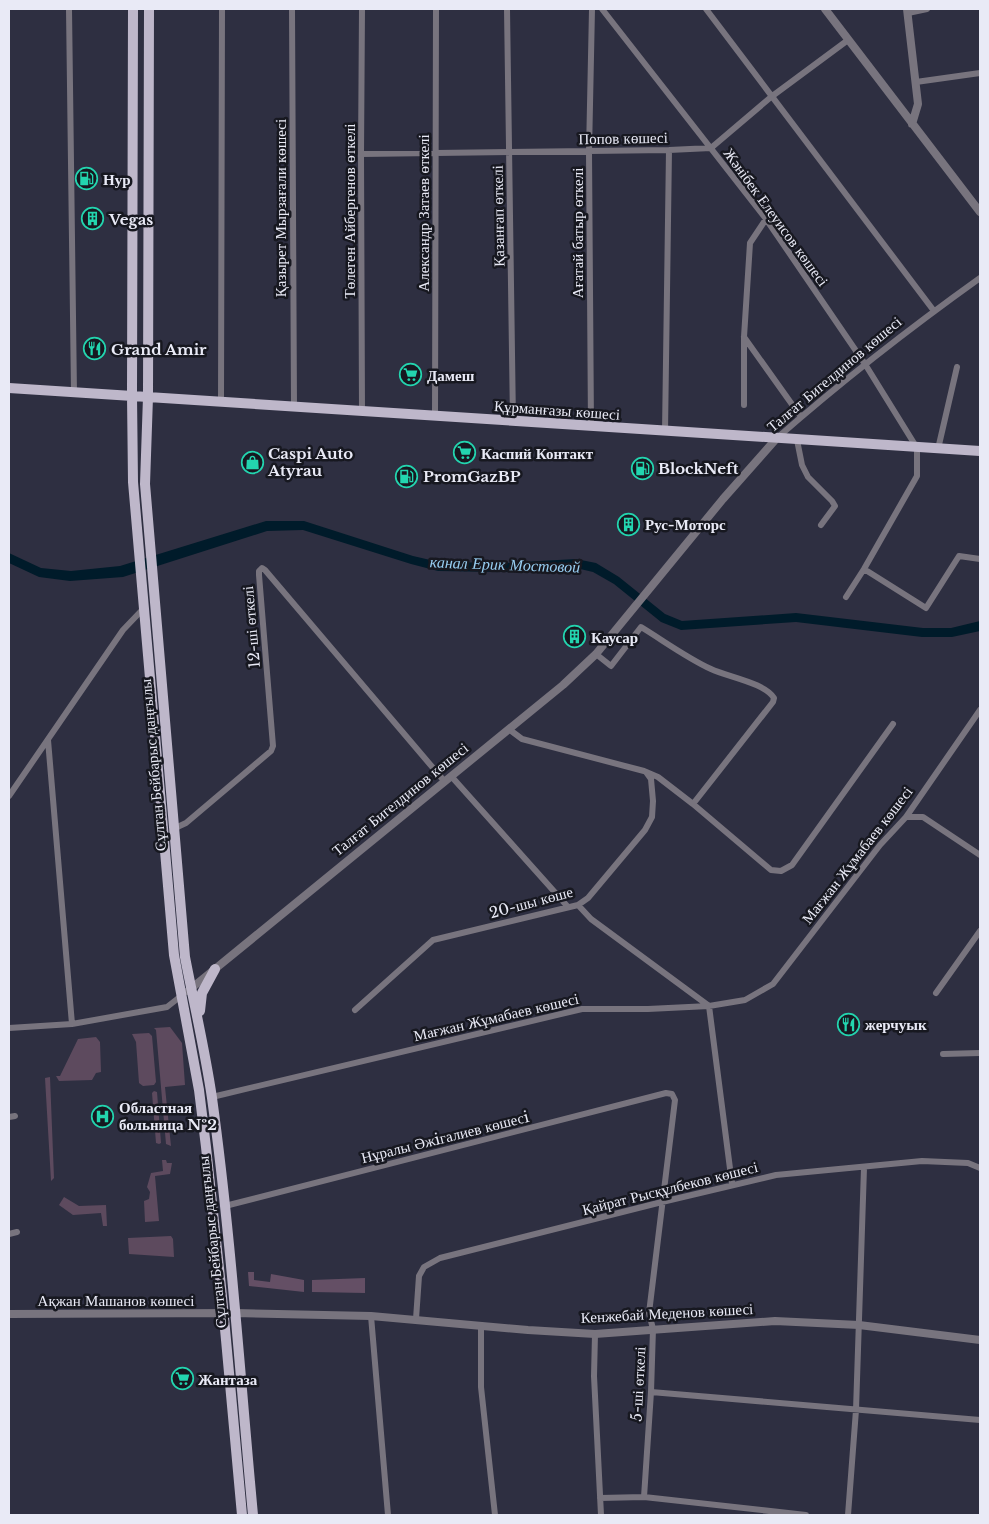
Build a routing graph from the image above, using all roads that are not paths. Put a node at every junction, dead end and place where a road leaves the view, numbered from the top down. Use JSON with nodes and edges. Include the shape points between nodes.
{"nodes":[{"id":1,"x":69,"y":9,"type":"edge"},
{"id":2,"x":133,"y":9,"type":"edge"},
{"id":3,"x":149,"y":9,"type":"edge"},
{"id":4,"x":222,"y":9,"type":"edge"},
{"id":5,"x":292,"y":9,"type":"edge"},
{"id":6,"x":362,"y":9,"type":"edge"},
{"id":7,"x":436,"y":9,"type":"edge"},
{"id":8,"x":507,"y":9,"type":"edge"},
{"id":9,"x":592,"y":9,"type":"edge"},
{"id":10,"x":602,"y":9,"type":"edge"},
{"id":11,"x":706,"y":9,"type":"edge"},
{"id":12,"x":825,"y":9,"type":"edge"},
{"id":13,"x":926,"y":9,"type":"edge"},
{"id":14,"x":908,"y":11,"type":"edge"},
{"id":15,"x":848,"y":40,"type":"junction"},
{"id":16,"x":980,"y":73,"type":"edge"},
{"id":17,"x":916,"y":82,"type":"junction"},
{"id":18,"x":771,"y":97,"type":"junction"},
{"id":19,"x":912,"y":124,"type":"junction"},
{"id":20,"x":711,"y":148,"type":"junction"},
{"id":21,"x":669,"y":150,"type":"junction"},
{"id":22,"x":589,"y":152,"type":"junction"},
{"id":23,"x":509,"y":153,"type":"junction"},
{"id":24,"x":361,"y":154,"type":"junction"},
{"id":25,"x":436,"y":154,"type":"junction"},
{"id":26,"x":980,"y":212,"type":"edge"},
{"id":27,"x":766,"y":219,"type":"junction"},
{"id":28,"x":980,"y":278,"type":"edge"},
{"id":29,"x":934,"y":311,"type":"junction"},
{"id":30,"x":744,"y":337,"type":"junction"},
{"id":31,"x":865,"y":364,"type":"junction"},
{"id":32,"x":957,"y":368,"type":"dead end"},
{"id":33,"x":148,"y":378,"type":"junction"},
{"id":34,"x":132,"y":382,"type":"junction"},
{"id":35,"x":9,"y":388,"type":"edge"},
{"id":36,"x":74,"y":394,"type":"junction"},
{"id":37,"x":114,"y":396,"type":"junction"},
{"id":38,"x":132,"y":396,"type":"junction"},
{"id":39,"x":148,"y":397,"type":"junction"},
{"id":40,"x":168,"y":398,"type":"junction"},
{"id":41,"x":221,"y":402,"type":"junction"},
{"id":42,"x":744,"y":405,"type":"dead end"},
{"id":43,"x":294,"y":407,"type":"junction"},
{"id":44,"x":362,"y":412,"type":"junction"},
{"id":45,"x":435,"y":417,"type":"junction"},
{"id":46,"x":801,"y":417,"type":"junction"},
{"id":47,"x":132,"y":418,"type":"junction"},
{"id":48,"x":147,"y":421,"type":"junction"},
{"id":49,"x":514,"y":422,"type":"junction"},
{"id":50,"x":591,"y":427,"type":"junction"},
{"id":51,"x":665,"y":432,"type":"junction"},
{"id":52,"x":776,"y":439,"type":"junction"},
{"id":53,"x":797,"y":440,"type":"junction"},
{"id":54,"x":917,"y":448,"type":"junction"},
{"id":55,"x":938,"y":449,"type":"junction"},
{"id":56,"x":980,"y":452,"type":"edge"},
{"id":57,"x":822,"y":525,"type":"dead end"},
{"id":58,"x":980,"y":559,"type":"edge"},
{"id":59,"x":864,"y":569,"type":"junction"},
{"id":60,"x":846,"y":597,"type":"dead end"},
{"id":61,"x":144,"y":608,"type":"junction"},
{"id":62,"x":596,"y":654,"type":"junction"},
{"id":63,"x":980,"y":710,"type":"edge"},
{"id":64,"x":893,"y":724,"type":"dead end"},
{"id":65,"x":510,"y":730,"type":"junction"},
{"id":66,"x":48,"y":740,"type":"junction"},
{"id":67,"x":644,"y":770,"type":"junction"},
{"id":68,"x":448,"y":779,"type":"junction"},
{"id":69,"x":9,"y":796,"type":"edge"},
{"id":70,"x":693,"y":804,"type":"junction"},
{"id":71,"x":906,"y":817,"type":"junction"},
{"id":72,"x":173,"y":829,"type":"junction"},
{"id":73,"x":980,"y":855,"type":"edge"},
{"id":74,"x":578,"y":905,"type":"junction"},
{"id":75,"x":568,"y":907,"type":"junction"},
{"id":76,"x":980,"y":931,"type":"edge"},
{"id":77,"x":216,"y":969,"type":"junction"},
{"id":78,"x":191,"y":988,"type":"junction"},
{"id":79,"x":936,"y":993,"type":"dead end"},
{"id":80,"x":181,"y":996,"type":"junction"},
{"id":81,"x":709,"y":1006,"type":"junction"},
{"id":82,"x":356,"y":1010,"type":"dead end"},
{"id":83,"x":72,"y":1024,"type":"junction"},
{"id":84,"x":9,"y":1028,"type":"edge"},
{"id":85,"x":201,"y":1029,"type":"junction"},
{"id":86,"x":980,"y":1053,"type":"edge"},
{"id":87,"x":942,"y":1054,"type":"dead end"},
{"id":88,"x":672,"y":1094,"type":"joint"},
{"id":89,"x":212,"y":1097,"type":"junction"},
{"id":90,"x":864,"y":1168,"type":"junction"},
{"id":91,"x":980,"y":1168,"type":"edge"},
{"id":92,"x":732,"y":1184,"type":"junction"},
{"id":93,"x":662,"y":1202,"type":"junction"},
{"id":94,"x":225,"y":1206,"type":"junction"},
{"id":95,"x":17,"y":1232,"type":"dead end"},
{"id":96,"x":9,"y":1234,"type":"edge"},
{"id":97,"x":235,"y":1313,"type":"junction"},
{"id":98,"x":9,"y":1314,"type":"edge"},
{"id":99,"x":224,"y":1314,"type":"junction"},
{"id":100,"x":371,"y":1316,"type":"junction"},
{"id":101,"x":416,"y":1320,"type":"junction"},
{"id":102,"x":481,"y":1325,"type":"junction"},
{"id":103,"x":859,"y":1325,"type":"junction"},
{"id":104,"x":653,"y":1329,"type":"junction"},
{"id":105,"x":595,"y":1334,"type":"junction"},
{"id":106,"x":980,"y":1340,"type":"edge"},
{"id":107,"x":651,"y":1392,"type":"junction"},
{"id":108,"x":856,"y":1410,"type":"junction"},
{"id":109,"x":980,"y":1420,"type":"edge"},
{"id":110,"x":246,"y":1441,"type":"junction"},
{"id":111,"x":235,"y":1442,"type":"junction"},
{"id":112,"x":644,"y":1497,"type":"junction"},
{"id":113,"x":600,"y":1498,"type":"junction"},
{"id":114,"x":242,"y":1515,"type":"edge"},
{"id":115,"x":253,"y":1515,"type":"edge"},
{"id":116,"x":388,"y":1515,"type":"edge"},
{"id":117,"x":495,"y":1515,"type":"edge"},
{"id":118,"x":601,"y":1515,"type":"edge"},
{"id":119,"x":806,"y":1515,"type":"edge"},
{"id":120,"x":848,"y":1515,"type":"edge"}],
"edges":[{"from":1,"to":36,"type":"street"},
{"from":2,"to":34,"type":"main road","name":"Сұлтан Бейбарыс даңғылы"},
{"from":3,"to":33,"type":"main road","name":"Сұлтан Бейбарыс даңғылы"},
{"from":4,"to":41,"type":"street"},
{"from":5,"to":43,"type":"street","name":"Қазырет Мырзағали көшесі"},
{"from":6,"to":24,"type":"street","name":"Төлеген Айбергенов өткелі"},
{"from":7,"to":25,"type":"street","name":"Александр Затаев өткелі"},
{"from":8,"to":23,"type":"street","name":"Қазанғап өткелі"},
{"from":9,"to":22,"type":"street","name":"Ағатай батыр өткелі"},
{"from":10,"to":20,"type":"street","name":"Жәнібек Елеуисов көшесі"},
{"from":11,"to":18,"type":"street"},
{"from":12,"to":15,"type":"street"},
{"from":13,"to":14,"type":"street"},
{"from":14,"to":17,"type":"street"},
{"from":15,"to":18,"type":"street"},
{"from":15,"to":19,"type":"street"},
{"from":16,"to":17,"type":"street"},
{"from":17,"to":19,"type":"street","via":[[918,104]]},
{"from":18,"to":20,"type":"street"},
{"from":18,"to":29,"type":"street"},
{"from":19,"to":26,"type":"street"},
{"from":20,"to":21,"type":"street","name":"Попов көшесі"},
{"from":20,"to":27,"type":"street","name":"Жәнібек Елеуисов көшесі"},
{"from":21,"to":22,"type":"street","name":"Попов көшесі"},
{"from":21,"to":51,"type":"street"},
{"from":22,"to":23,"type":"street","name":"Попов көшесі"},
{"from":22,"to":50,"type":"street","name":"Ағатай батыр өткелі"},
{"from":23,"to":25,"type":"street","name":"Попов көшесі"},
{"from":23,"to":49,"type":"street","name":"Қазанғап өткелі"},
{"from":24,"to":25,"type":"street","name":"Попов көшесі"},
{"from":24,"to":44,"type":"street","name":"Төлеген Айбергенов өткелі"},
{"from":25,"to":45,"type":"street","name":"Александр Затаев өткелі"},
{"from":27,"to":30,"type":"street","via":[[750,243]]},
{"from":27,"to":31,"type":"street","name":"Жәнібек Елеуисов көшесі"},
{"from":28,"to":29,"type":"street","name":"Талғат Бигелдинов көшесі"},
{"from":29,"to":31,"type":"street","name":"Талғат Бигелдинов көшесі"},
{"from":30,"to":42,"type":"street"},
{"from":30,"to":46,"type":"street"},
{"from":31,"to":46,"type":"street","name":"Талғат Бигелдинов көшесі"},
{"from":31,"to":54,"type":"street","name":"Жәнібек Елеуисов көшесі"},
{"from":32,"to":55,"type":"street"},
{"from":33,"to":39,"type":"main road","name":"Сұлтан Бейбарыс даңғылы"},
{"from":33,"to":40,"type":"main road","via":[[155,392]]},
{"from":34,"to":37,"type":"main road","via":[[125,391]]},
{"from":34,"to":38,"type":"main road","name":"Сұлтан Бейбарыс даңғылы"},
{"from":35,"to":36,"type":"main road"},
{"from":36,"to":37,"type":"main road"},
{"from":37,"to":38,"type":"main road"},
{"from":37,"to":47,"type":"main road","via":[[122,399]]},
{"from":38,"to":39,"type":"main road","name":"Құрманғазы көшесі"},
{"from":38,"to":47,"type":"main road","name":"Сұлтан Бейбарыс даңғылы"},
{"from":39,"to":40,"type":"main road","name":"Құрманғазы көшесі"},
{"from":39,"to":48,"type":"main road","name":"Сұлтан Бейбарыс даңғылы"},
{"from":40,"to":41,"type":"main road","name":"Құрманғазы көшесі"},
{"from":40,"to":48,"type":"main road","via":[[155,405]]},
{"from":41,"to":43,"type":"main road","name":"Құрманғазы көшесі"},
{"from":43,"to":44,"type":"main road","name":"Құрманғазы көшесі"},
{"from":44,"to":45,"type":"main road","name":"Құрманғазы көшесі"},
{"from":45,"to":49,"type":"main road","name":"Құрманғазы көшесі"},
{"from":46,"to":52,"type":"street","name":"Талғат Бигелдинов көшесі"},
{"from":47,"to":61,"type":"main road","name":"Сұлтан Бейбарыс даңғылы","via":[[133,482]]},
{"from":48,"to":72,"type":"main road","name":"Сұлтан Бейбарыс даңғылы","via":[[145,484]]},
{"from":49,"to":50,"type":"main road","name":"Құрманғазы көшесі"},
{"from":50,"to":51,"type":"main road","name":"Құрманғазы көшесі"},
{"from":51,"to":52,"type":"main road","name":"Құрманғазы көшесі"},
{"from":52,"to":53,"type":"main road","name":"Құрманғазы көшесі"},
{"from":52,"to":62,"type":"street","name":"Талғат Бигелдинов көшесі"},
{"from":53,"to":54,"type":"main road","name":"Құрманғазы көшесі"},
{"from":53,"to":57,"type":"street","via":[[808,477],[835,506]]},
{"from":54,"to":55,"type":"main road","name":"Құрманғазы көшесі"},
{"from":54,"to":59,"type":"street","via":[[917,476]]},
{"from":55,"to":56,"type":"main road","name":"Құрманғазы көшесі"},
{"from":58,"to":59,"type":"street","via":[[959,556],[926,608]]},
{"from":59,"to":60,"type":"street"},
{"from":61,"to":66,"type":"street","via":[[123,630]]},
{"from":61,"to":80,"type":"main road","name":"Сұлтан Бейбарыс даңғылы","via":[[174,955]]},
{"from":62,"to":65,"type":"street","name":"Талғат Бигелдинов көшесі"},
{"from":62,"to":70,"type":"street","via":[[611,666],[641,627],[711,669],[762,688],[774,698]]},
{"from":63,"to":71,"type":"street","name":"Мағжан Жұмабаев көшесі"},
{"from":64,"to":70,"type":"street","via":[[792,865],[781,871],[771,870]]},
{"from":65,"to":67,"type":"street","via":[[522,739]]},
{"from":65,"to":68,"type":"street","name":"Талғат Бигелдинов көшесі"},
{"from":66,"to":69,"type":"street"},
{"from":66,"to":83,"type":"street"},
{"from":67,"to":70,"type":"street"},
{"from":67,"to":74,"type":"street","name":"20-шы көше","via":[[651,779],[652,817],[588,898]]},
{"from":68,"to":72,"type":"street","name":"12-ші өткелі","via":[[262,568],[259,575],[274,746],[186,823]]},
{"from":68,"to":75,"type":"street"},
{"from":68,"to":77,"type":"street","name":"Талғат Бигелдинов көшесі"},
{"from":71,"to":73,"type":"street","via":[[923,817]]},
{"from":71,"to":81,"type":"street","name":"Мағжан Жұмабаев көшесі","via":[[880,845],[773,984],[745,1000]]},
{"from":72,"to":78,"type":"main road","name":"Сұлтан Бейбарыс даңғылы"},
{"from":74,"to":75,"type":"street","name":"20-шы көше"},
{"from":74,"to":81,"type":"street","via":[[591,919]]},
{"from":75,"to":82,"type":"street","name":"20-шы көше","via":[[433,940]]},
{"from":76,"to":79,"type":"street"},
{"from":77,"to":78,"type":"street","name":"Талғат Бигелдинов көшесі"},
{"from":77,"to":85,"type":"main road","via":[[202,993]]},
{"from":78,"to":80,"type":"street","name":"Талғат Бигелдинов көшесі"},
{"from":78,"to":85,"type":"main road","name":"Сұлтан Бейбарыс даңғылы"},
{"from":80,"to":83,"type":"street","via":[[166,1007]]},
{"from":80,"to":99,"type":"main road","name":"Сұлтан Бейбарыс даңғылы","via":[[199,1090]]},
{"from":81,"to":89,"type":"street","name":"Мағжан Жұмабаев көшесі","via":[[582,1009]]},
{"from":81,"to":92,"type":"street"},
{"from":83,"to":84,"type":"street"},
{"from":85,"to":89,"type":"main road","name":"Сұлтан Бейбарыс даңғылы"},
{"from":86,"to":87,"type":"street"},
{"from":88,"to":93,"type":"street","name":"5-ші өткелі","via":[[674,1100]]},
{"from":88,"to":94,"type":"street","name":"Нұралы Әжiгалиев көшесi"},
{"from":89,"to":94,"type":"main road","name":"Сұлтан Бейбарыс даңғылы"},
{"from":90,"to":91,"type":"street","name":"Қайрат Рысқұлбеков көшесі","via":[[922,1161],[968,1163]]},
{"from":90,"to":92,"type":"street","name":"Қайрат Рысқұлбеков көшесі","via":[[776,1175]]},
{"from":90,"to":103,"type":"street"},
{"from":92,"to":93,"type":"street","name":"Қайрат Рысқұлбеков көшесі"},
{"from":93,"to":101,"type":"street","name":"Қайрат Рысқұлбеков көшесі","via":[[440,1258],[424,1267],[419,1276]]},
{"from":93,"to":104,"type":"street","name":"5-ші өткелі","via":[[650,1313]]},
{"from":94,"to":97,"type":"main road","name":"Сұлтан Бейбарыс даңғылы"},
{"from":95,"to":96,"type":"street"},
{"from":97,"to":99,"type":"street","name":"Ақжан Машанов көшесі"},
{"from":97,"to":100,"type":"street","name":"Кенжебай Меденов көшесі"},
{"from":97,"to":110,"type":"main road","name":"Сұлтан Бейбарыс даңғылы"},
{"from":98,"to":99,"type":"street","name":"Ақжан Машанов көшесі"},
{"from":99,"to":111,"type":"main road","name":"Сұлтан Бейбарыс даңғылы"},
{"from":100,"to":101,"type":"street","name":"Кенжебай Меденов көшесі"},
{"from":100,"to":116,"type":"street"},
{"from":101,"to":102,"type":"street","name":"Кенжебай Меденов көшесі"},
{"from":102,"to":105,"type":"street","name":"Кенжебай Меденов көшесі"},
{"from":102,"to":117,"type":"street","via":[[481,1387]]},
{"from":103,"to":104,"type":"street","name":"Кенжебай Меденов көшесі","via":[[775,1321]]},
{"from":103,"to":106,"type":"street","name":"Кенжебай Меденов көшесі"},
{"from":103,"to":108,"type":"street"},
{"from":104,"to":105,"type":"street","name":"Кенжебай Меденов көшесі"},
{"from":104,"to":107,"type":"street","name":"5-ші өткелі"},
{"from":105,"to":113,"type":"street"},
{"from":107,"to":108,"type":"street"},
{"from":107,"to":112,"type":"street","name":"5-ші өткелі"},
{"from":108,"to":109,"type":"street"},
{"from":108,"to":120,"type":"street"},
{"from":110,"to":111,"type":"main road"},
{"from":110,"to":115,"type":"main road","name":"Сұлтан Бейбарыс даңғылы"},
{"from":111,"to":114,"type":"main road","name":"Сұлтан Бейбарыс даңғылы"},
{"from":112,"to":113,"type":"street"},
{"from":112,"to":119,"type":"street"},
{"from":113,"to":118,"type":"street"}]}
